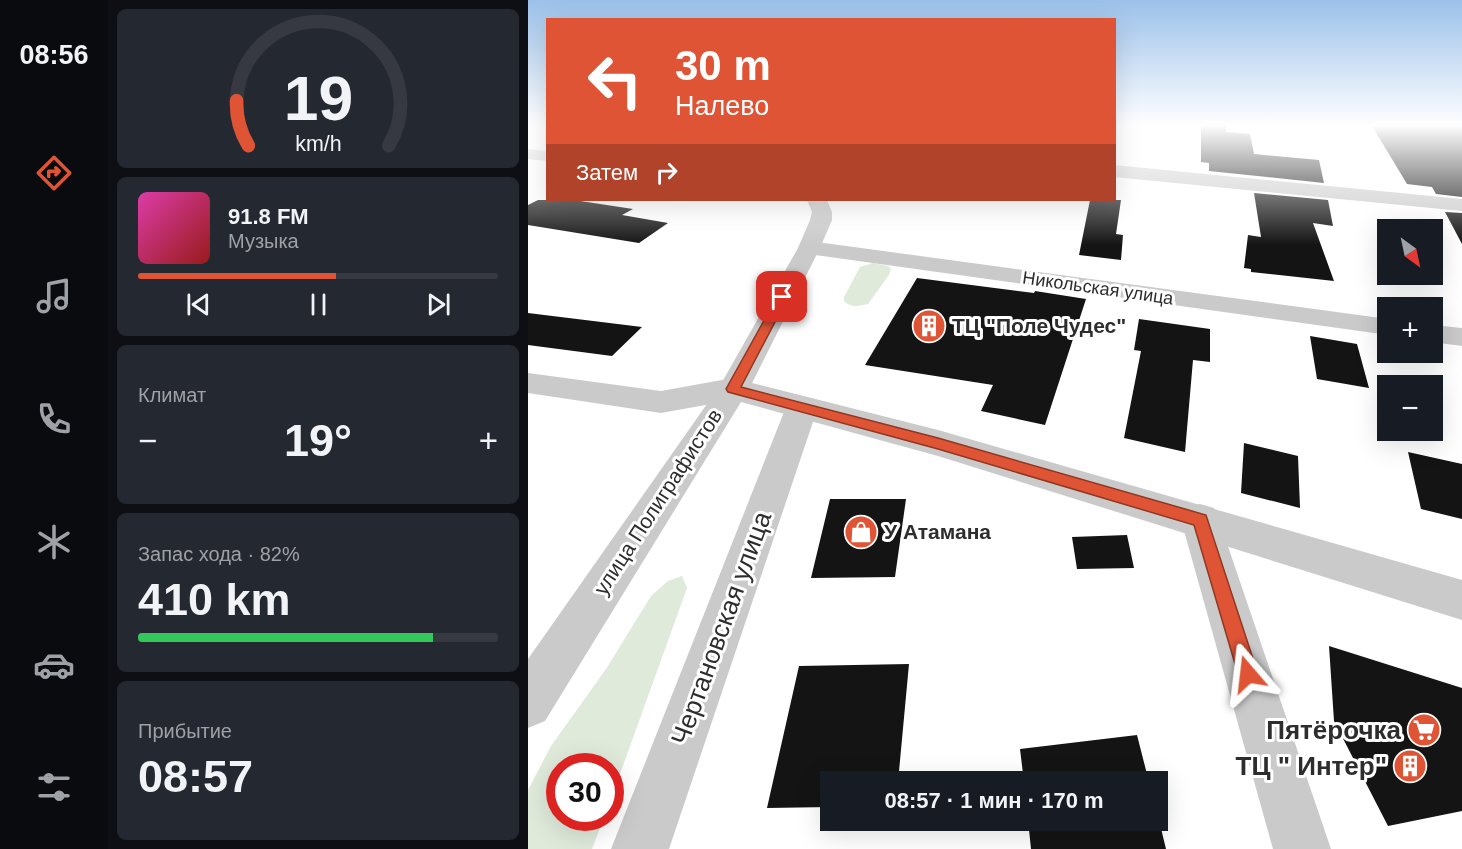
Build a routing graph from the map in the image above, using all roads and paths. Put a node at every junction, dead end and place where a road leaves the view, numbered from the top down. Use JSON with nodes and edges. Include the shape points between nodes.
{"nodes":[{"id":1,"x":1116,"y":171,"type":"edge"},
{"id":2,"x":817,"y":201,"type":"edge"},
{"id":3,"x":1462,"y":205,"type":"edge"},
{"id":4,"x":809,"y":248,"type":"junction"},
{"id":5,"x":1377,"y":325,"type":"edge"},
{"id":6,"x":1443,"y":334,"type":"edge"},
{"id":7,"x":1462,"y":337,"type":"edge"},
{"id":8,"x":528,"y":384,"type":"edge"},
{"id":9,"x":733,"y":389,"type":"junction"},
{"id":10,"x":802,"y":407,"type":"junction"},
{"id":11,"x":1200,"y":520,"type":"junction"},
{"id":12,"x":1462,"y":600,"type":"edge"},
{"id":13,"x":528,"y":704,"type":"edge"},
{"id":14,"x":640,"y":849,"type":"edge"},
{"id":15,"x":1302,"y":849,"type":"edge"}],
"edges":[{"from":1,"to":3,"type":"street"},
{"from":2,"to":4,"type":"street","name":"улица Полиграфистов","via":[[821,220]]},
{"from":4,"to":5,"type":"street","name":"Никольская улица"},
{"from":4,"to":9,"type":"street","name":"улица Полиграфистов"},
{"from":6,"to":7,"type":"street"},
{"from":8,"to":9,"type":"street","via":[[661,402]]},
{"from":9,"to":10,"type":"street"},
{"from":9,"to":13,"type":"street","name":"улица Полиграфистов"},
{"from":10,"to":11,"type":"street"},
{"from":10,"to":14,"type":"street","name":"Чертановская улица"},
{"from":11,"to":12,"type":"street"},
{"from":11,"to":15,"type":"street"}]}
